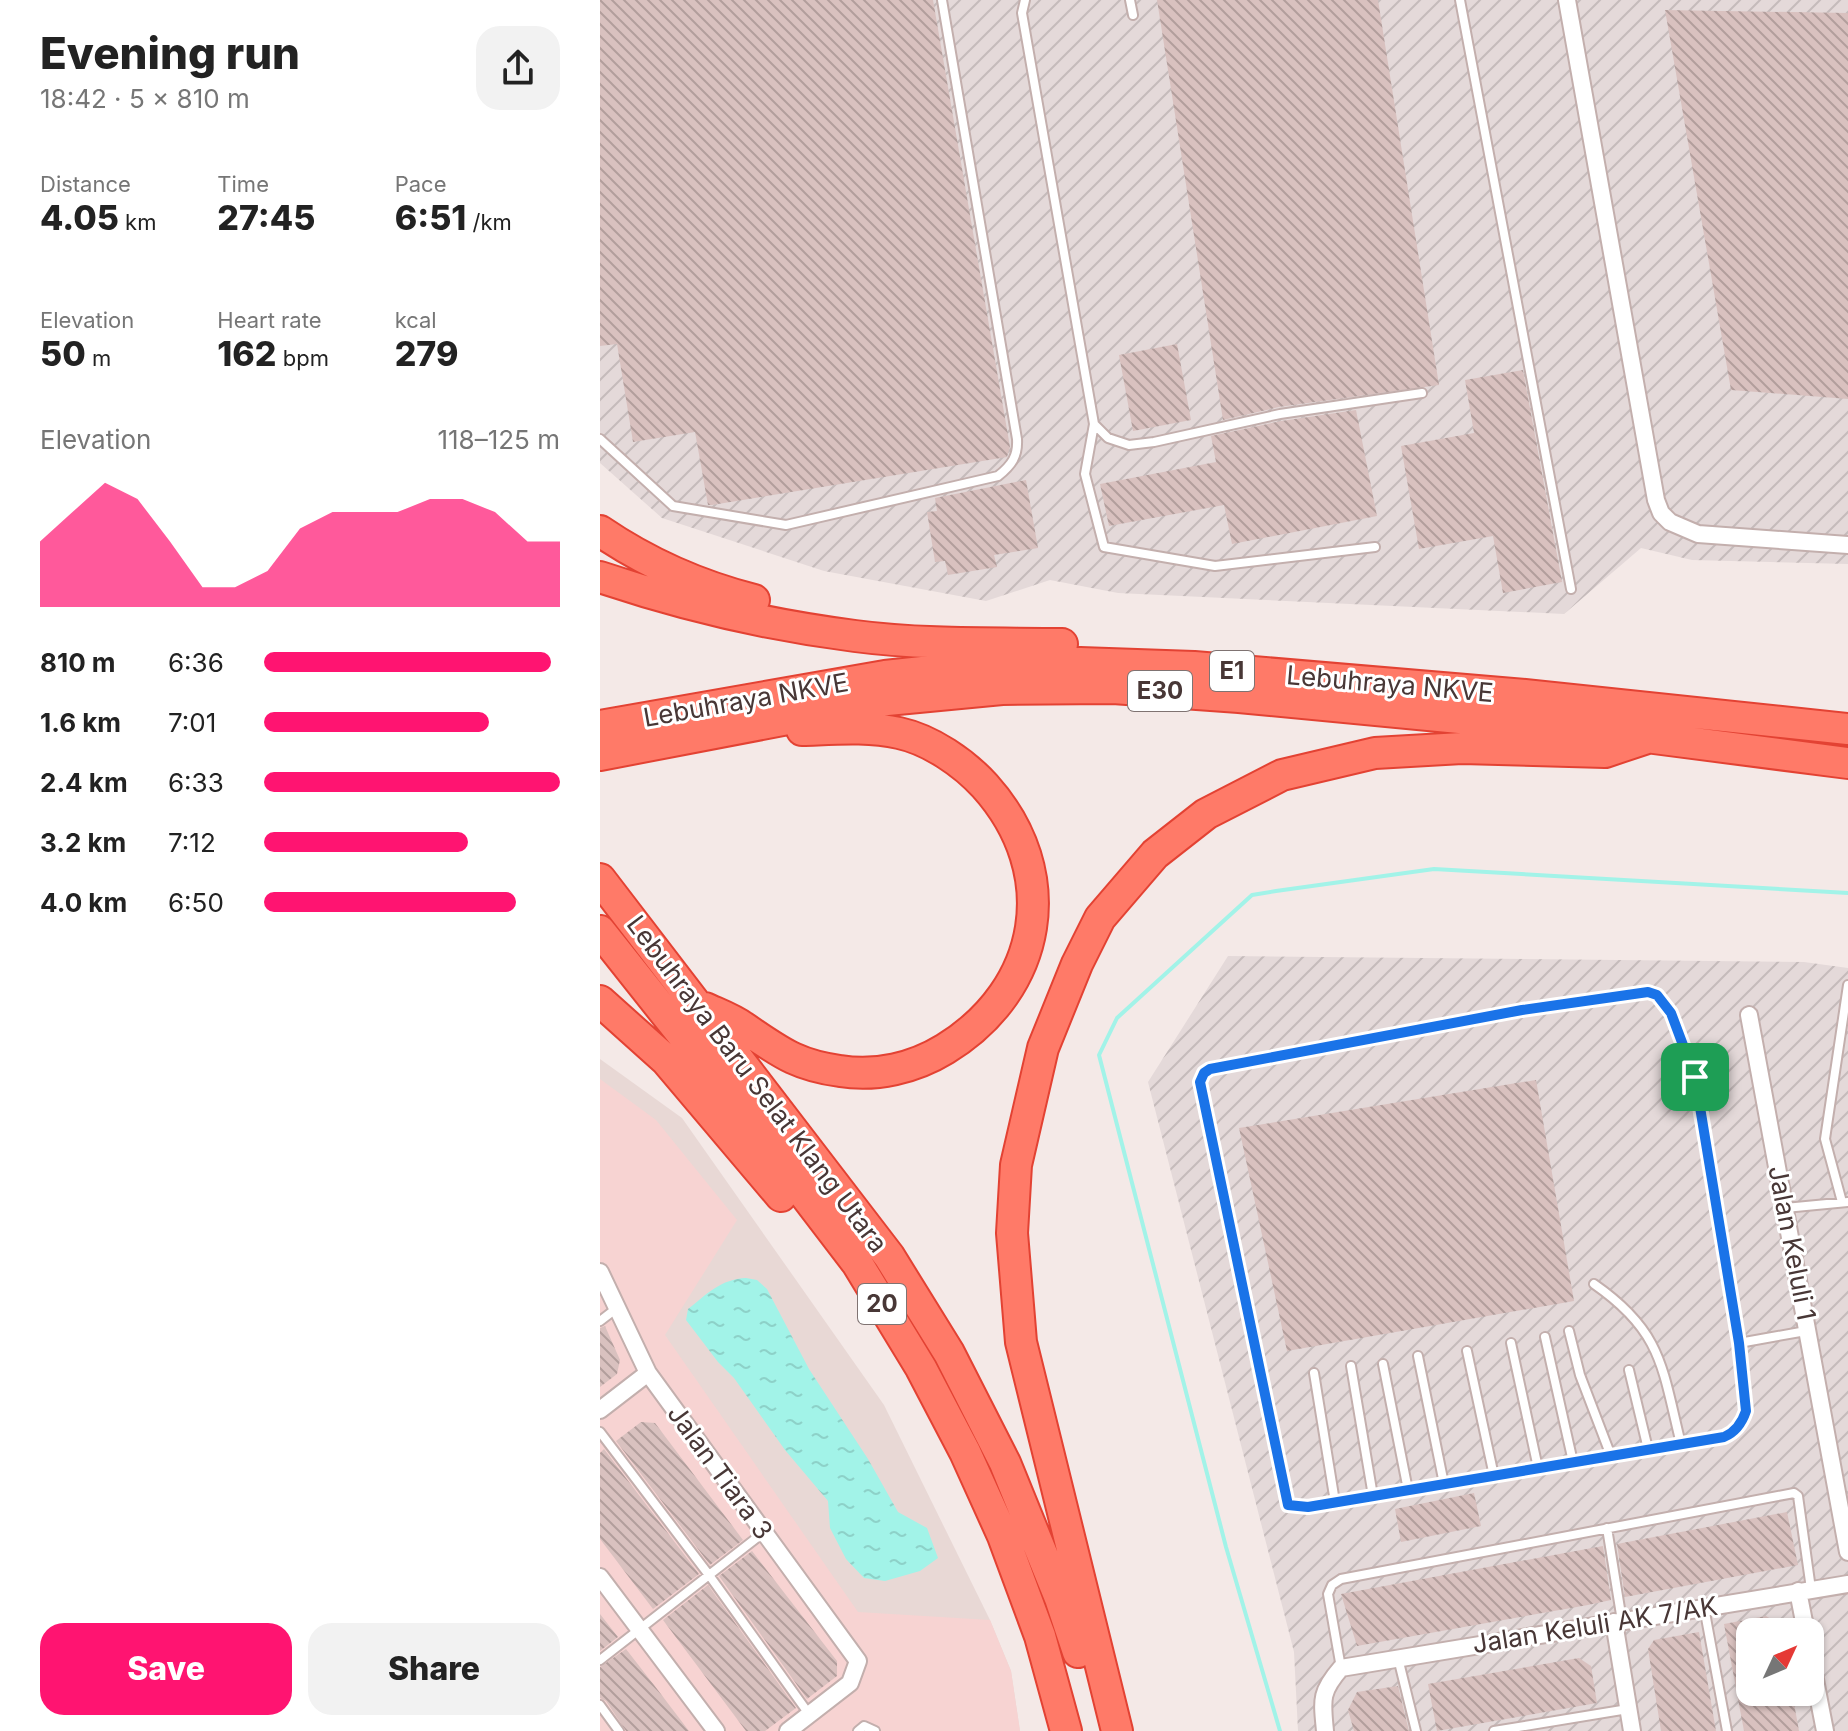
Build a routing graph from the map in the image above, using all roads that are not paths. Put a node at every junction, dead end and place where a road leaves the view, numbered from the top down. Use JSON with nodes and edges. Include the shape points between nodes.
{"nodes":[{"id":1,"x":942,"y":0,"type":"edge"},
{"id":2,"x":1025,"y":0,"type":"edge"},
{"id":3,"x":1130,"y":0,"type":"edge"},
{"id":4,"x":1460,"y":0,"type":"edge"},
{"id":5,"x":1567,"y":0,"type":"edge"},
{"id":6,"x":1133,"y":15,"type":"dead end"},
{"id":7,"x":1422,"y":393,"type":"dead end"},
{"id":8,"x":1094,"y":424,"type":"junction"},
{"id":9,"x":600,"y":439,"type":"edge"},
{"id":10,"x":600,"y":531,"type":"edge"},
{"id":11,"x":1848,"y":545,"type":"edge"},
{"id":12,"x":1375,"y":547,"type":"dead end"},
{"id":13,"x":600,"y":577,"type":"edge"},
{"id":14,"x":1571,"y":589,"type":"dead end"},
{"id":15,"x":1048,"y":644,"type":"junction"},
{"id":16,"x":1525,"y":695,"type":"junction"},
{"id":17,"x":609,"y":724,"type":"edge"},
{"id":18,"x":1848,"y":729,"type":"edge"},
{"id":19,"x":1647,"y":738,"type":"junction"},
{"id":20,"x":674,"y":740,"type":"junction"},
{"id":21,"x":600,"y":755,"type":"edge"},
{"id":22,"x":1848,"y":763,"type":"edge"},
{"id":23,"x":600,"y":879,"type":"edge"},
{"id":24,"x":600,"y":931,"type":"edge"},
{"id":25,"x":1848,"y":985,"type":"edge"},
{"id":26,"x":600,"y":1001,"type":"edge"},
{"id":27,"x":696,"y":1003,"type":"junction"},
{"id":28,"x":1749,"y":1015,"type":"dead end"},
{"id":29,"x":1845,"y":1202,"type":"edge"},
{"id":30,"x":1785,"y":1208,"type":"junction"},
{"id":31,"x":600,"y":1272,"type":"edge"},
{"id":32,"x":1594,"y":1284,"type":"dead end"},
{"id":33,"x":617,"y":1308,"type":"junction"},
{"id":34,"x":600,"y":1321,"type":"edge"},
{"id":35,"x":1569,"y":1331,"type":"dead end"},
{"id":36,"x":1808,"y":1331,"type":"junction"},
{"id":37,"x":1545,"y":1337,"type":"dead end"},
{"id":38,"x":1511,"y":1343,"type":"dead end"},
{"id":39,"x":1739,"y":1343,"type":"junction"},
{"id":40,"x":1467,"y":1351,"type":"dead end"},
{"id":41,"x":1418,"y":1356,"type":"dead end"},
{"id":42,"x":1383,"y":1364,"type":"dead end"},
{"id":43,"x":1351,"y":1366,"type":"dead end"},
{"id":44,"x":921,"y":1368,"type":"junction"},
{"id":45,"x":1629,"y":1370,"type":"dead end"},
{"id":46,"x":648,"y":1373,"type":"junction"},
{"id":47,"x":1314,"y":1373,"type":"dead end"},
{"id":48,"x":600,"y":1410,"type":"edge"},
{"id":49,"x":600,"y":1432,"type":"edge"},
{"id":50,"x":1681,"y":1444,"type":"junction"},
{"id":51,"x":1648,"y":1449,"type":"junction"},
{"id":52,"x":1611,"y":1456,"type":"junction"},
{"id":53,"x":1573,"y":1462,"type":"junction"},
{"id":54,"x":1538,"y":1468,"type":"junction"},
{"id":55,"x":1841,"y":1468,"type":"edge"},
{"id":56,"x":1494,"y":1476,"type":"junction"},
{"id":57,"x":1444,"y":1484,"type":"junction"},
{"id":58,"x":1408,"y":1490,"type":"junction"},
{"id":59,"x":1373,"y":1496,"type":"junction"},
{"id":60,"x":1335,"y":1502,"type":"junction"},
{"id":61,"x":1607,"y":1528,"type":"junction"},
{"id":62,"x":764,"y":1532,"type":"junction"},
{"id":63,"x":1848,"y":1552,"type":"edge"},
{"id":64,"x":709,"y":1575,"type":"junction"},
{"id":65,"x":600,"y":1577,"type":"edge"},
{"id":66,"x":1848,"y":1584,"type":"edge"},
{"id":67,"x":1805,"y":1590,"type":"junction"},
{"id":68,"x":1704,"y":1607,"type":"junction"},
{"id":69,"x":1806,"y":1618,"type":"edge"},
{"id":70,"x":1618,"y":1622,"type":"junction"},
{"id":71,"x":640,"y":1629,"type":"junction"},
{"id":72,"x":1398,"y":1658,"type":"junction"},
{"id":73,"x":600,"y":1660,"type":"edge"},
{"id":74,"x":1341,"y":1668,"type":"junction"},
{"id":75,"x":600,"y":1705,"type":"edge"},
{"id":76,"x":1820,"y":1706,"type":"edge"},
{"id":77,"x":1628,"y":1709,"type":"junction"},
{"id":78,"x":810,"y":1715,"type":"junction"},
{"id":79,"x":619,"y":1731,"type":"edge"},
{"id":80,"x":716,"y":1731,"type":"edge"},
{"id":81,"x":788,"y":1731,"type":"edge"},
{"id":82,"x":858,"y":1731,"type":"edge"},
{"id":83,"x":875,"y":1731,"type":"edge"},
{"id":84,"x":1066,"y":1731,"type":"edge"},
{"id":85,"x":1099,"y":1731,"type":"edge"},
{"id":86,"x":1117,"y":1731,"type":"edge"},
{"id":87,"x":1325,"y":1731,"type":"edge"},
{"id":88,"x":1416,"y":1731,"type":"edge"},
{"id":89,"x":1494,"y":1731,"type":"edge"},
{"id":90,"x":1632,"y":1731,"type":"edge"},
{"id":91,"x":1727,"y":1731,"type":"edge"},
{"id":92,"x":1825,"y":1731,"type":"edge"}],
"edges":[{"from":1,"to":9,"type":"lane","via":[[1017,439],[1018,452],[1010,466],[998,476],[786,525],[673,506]]},
{"from":2,"to":8,"type":"lane","via":[[1022,13]]},
{"from":3,"to":6,"type":"lane"},
{"from":4,"to":14,"type":"lane"},
{"from":5,"to":11,"type":"street","via":[[1661,513],[1698,534]]},
{"from":7,"to":8,"type":"lane","via":[[1280,414],[1129,445],[1108,438]]},
{"from":8,"to":12,"type":"lane","via":[[1085,474],[1104,547],[1215,566]]},
{"from":10,"to":15,"type":"highway","via":[[660,567],[785,608]]},
{"from":13,"to":15,"type":"highway","via":[[760,621],[856,636]]},
{"from":15,"to":16,"type":"highway","via":[[1321,660]]},
{"from":16,"to":17,"type":"highway","name":"Lebuhraya NKVE","number":"E1","via":[[1152,665],[988,665],[885,676]]},
{"from":16,"to":18,"type":"highway","name":"Lebuhraya NKVE","number":"E1"},
{"from":19,"to":20,"type":"highway","number":"E30","via":[[1113,688],[916,696]]},
{"from":19,"to":22,"type":"highway","number":"E30"},
{"from":19,"to":86,"type":"highway","via":[[1605,752],[1462,748],[1375,753],[1282,775],[1206,814],[1155,854],[1100,918],[1043,1048],[1016,1165],[1012,1233],[1021,1342]]},
{"from":20,"to":21,"type":"highway","number":"E30"},
{"from":20,"to":27,"type":"highway","via":[[785,730],[901,733],[953,758],[1001,804],[1023,846],[1032,890],[1029,939],[1005,996],[958,1041],[913,1064],[863,1073],[822,1068],[778,1053],[742,1026]]},
{"from":23,"to":27,"type":"highway","name":"Lebuhraya Baru Selat Klang Utara"},
{"from":24,"to":44,"type":"highway","name":"Lebuhraya Baru Selat Klang Utara","number":"20","via":[[857,1263]]},
{"from":25,"to":29,"type":"lane","via":[[1825,1139]]},
{"from":26,"to":44,"type":"highway","via":[[666,1060]]},
{"from":27,"to":85,"type":"highway","name":"Lebuhraya Baru Selat Klang Utara","number":"20","via":[[889,1256],[949,1353],[1005,1463],[1060,1598]]},
{"from":28,"to":30,"type":"street","name":"Jalan Keluli 1"},
{"from":29,"to":30,"type":"lane"},
{"from":30,"to":36,"type":"street","name":"Jalan Keluli 1"},
{"from":31,"to":33,"type":"street","name":"Jalan Tiara 3"},
{"from":32,"to":50,"type":"lane","via":[[1620,1302],[1654,1343]]},
{"from":33,"to":34,"type":"lane"},
{"from":33,"to":46,"type":"street","name":"Jalan Tiara 3"},
{"from":35,"to":52,"type":"lane"},
{"from":36,"to":39,"type":"lane"},
{"from":36,"to":55,"type":"street","name":"Jalan Keluli 1"},
{"from":37,"to":53,"type":"lane"},
{"from":38,"to":54,"type":"lane"},
{"from":39,"to":50,"type":"lane","via":[[1746,1411],[1742,1421],[1724,1437]]},
{"from":39,"to":60,"type":"lane","via":[[1695,1077],[1671,1013],[1657,995],[1522,1010],[1210,1069],[1200,1082],[1288,1505]]},
{"from":40,"to":56,"type":"lane"},
{"from":41,"to":57,"type":"lane"},
{"from":42,"to":58,"type":"lane"},
{"from":43,"to":59,"type":"lane"},
{"from":44,"to":84,"type":"highway","name":"Lebuhraya Baru Selat Klang Utara","number":"20","via":[[1003,1536],[1040,1636]]},
{"from":45,"to":51,"type":"lane"},
{"from":46,"to":48,"type":"street"},
{"from":46,"to":62,"type":"street","name":"Jalan Tiara 3"},
{"from":47,"to":60,"type":"lane"},
{"from":49,"to":64,"type":"lane"},
{"from":50,"to":51,"type":"lane"},
{"from":51,"to":52,"type":"lane"},
{"from":52,"to":53,"type":"lane"},
{"from":53,"to":54,"type":"lane"},
{"from":54,"to":56,"type":"lane"},
{"from":55,"to":63,"type":"street","name":"Jalan Keluli 1"},
{"from":56,"to":57,"type":"lane"},
{"from":57,"to":58,"type":"lane"},
{"from":58,"to":59,"type":"lane"},
{"from":59,"to":60,"type":"lane"},
{"from":61,"to":67,"type":"lane","via":[[1794,1493]]},
{"from":61,"to":70,"type":"lane"},
{"from":61,"to":74,"type":"lane","via":[[1341,1579],[1328,1594]]},
{"from":62,"to":64,"type":"lane"},
{"from":62,"to":78,"type":"street","name":"Jalan Tiara 3","via":[[858,1661],[850,1683]]},
{"from":64,"to":71,"type":"lane"},
{"from":64,"to":78,"type":"lane"},
{"from":65,"to":71,"type":"street"},
{"from":66,"to":67,"type":"street","name":"Jalan Keluli AK 7/AK"},
{"from":67,"to":68,"type":"street","name":"Jalan Keluli AK 7/AK"},
{"from":67,"to":69,"type":"street"},
{"from":68,"to":70,"type":"street","name":"Jalan Keluli AK 7/AK"},
{"from":68,"to":91,"type":"lane"},
{"from":70,"to":72,"type":"street","name":"Jalan Keluli AK 7/AK"},
{"from":70,"to":77,"type":"street"},
{"from":71,"to":73,"type":"lane"},
{"from":71,"to":80,"type":"street"},
{"from":72,"to":74,"type":"street","name":"Jalan Keluli AK 7/AK"},
{"from":72,"to":88,"type":"lane"},
{"from":74,"to":87,"type":"street","via":[[1325,1686]]},
{"from":75,"to":79,"type":"lane"},
{"from":76,"to":92,"type":"street"},
{"from":77,"to":89,"type":"lane"},
{"from":77,"to":90,"type":"street"},
{"from":78,"to":81,"type":"street"},
{"from":82,"to":83,"type":"lane","via":[[864,1726]]}]}
